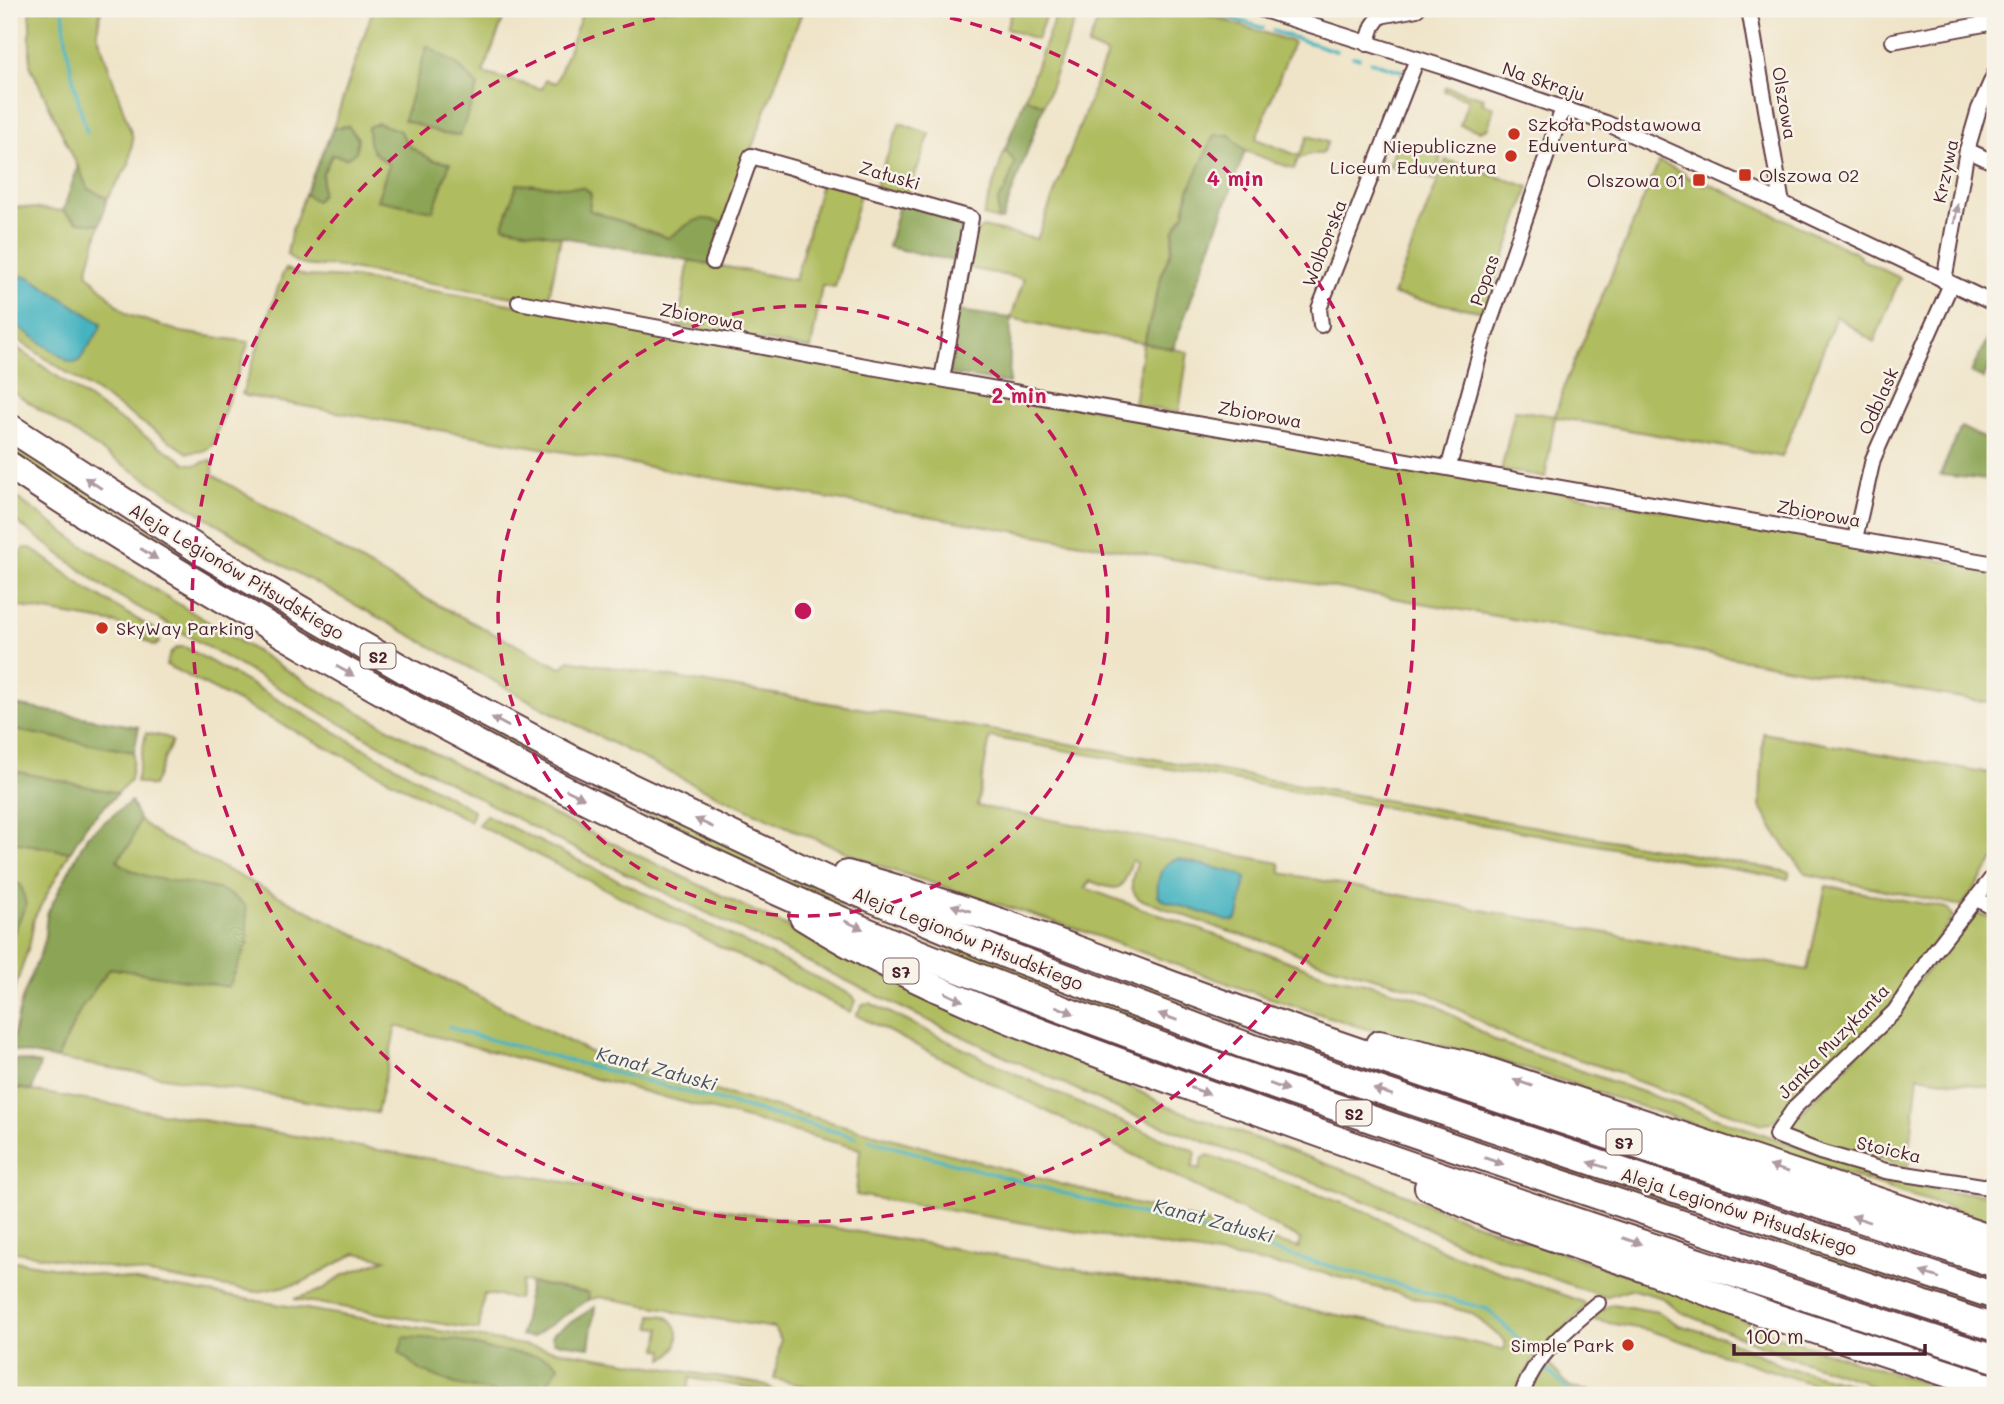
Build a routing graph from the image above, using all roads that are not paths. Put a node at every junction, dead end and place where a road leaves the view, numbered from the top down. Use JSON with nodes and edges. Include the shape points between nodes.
{"nodes":[{"id":1,"x":1260,"y":9,"type":"edge"},
{"id":2,"x":1417,"y":9,"type":"edge"},
{"id":3,"x":1749,"y":9,"type":"edge"},
{"id":4,"x":1995,"y":22,"type":"edge"},
{"id":5,"x":1893,"y":41,"type":"dead end"},
{"id":6,"x":1367,"y":44,"type":"junction"},
{"id":7,"x":1416,"y":59,"type":"junction"},
{"id":8,"x":1995,"y":72,"type":"edge"},
{"id":9,"x":1563,"y":108,"type":"junction"},
{"id":10,"x":1967,"y":150,"type":"junction"},
{"id":11,"x":1995,"y":163,"type":"edge"},
{"id":12,"x":1783,"y":204,"type":"junction"},
{"id":13,"x":713,"y":262,"type":"dead end"},
{"id":14,"x":1947,"y":282,"type":"junction"},
{"id":15,"x":519,"y":302,"type":"dead end"},
{"id":16,"x":1995,"y":304,"type":"edge"},
{"id":17,"x":1321,"y":325,"type":"dead end"},
{"id":18,"x":942,"y":379,"type":"junction"},
{"id":19,"x":9,"y":427,"type":"edge"},
{"id":20,"x":9,"y":465,"type":"edge"},
{"id":21,"x":1449,"y":466,"type":"junction"},
{"id":22,"x":1855,"y":539,"type":"junction"},
{"id":23,"x":1995,"y":564,"type":"edge"},
{"id":24,"x":766,"y":851,"type":"junction"},
{"id":25,"x":724,"y":867,"type":"junction"},
{"id":26,"x":1995,"y":874,"type":"edge"},
{"id":27,"x":1977,"y":899,"type":"junction"},
{"id":28,"x":1995,"y":909,"type":"edge"},
{"id":29,"x":1255,"y":1016,"type":"junction"},
{"id":30,"x":1776,"y":1135,"type":"joint"},
{"id":31,"x":1336,"y":1140,"type":"junction"},
{"id":32,"x":1995,"y":1188,"type":"edge"},
{"id":33,"x":1995,"y":1240,"type":"edge"},
{"id":34,"x":1995,"y":1264,"type":"edge"},
{"id":35,"x":1995,"y":1296,"type":"edge"},
{"id":36,"x":1598,"y":1303,"type":"dead end"},
{"id":37,"x":1995,"y":1328,"type":"edge"},
{"id":38,"x":1995,"y":1359,"type":"edge"},
{"id":39,"x":1995,"y":1389,"type":"edge"},
{"id":40,"x":1522,"y":1395,"type":"edge"}],
"edges":[{"from":1,"to":6,"type":"street","name":"Na Skraju"},
{"from":2,"to":6,"type":"street","via":[[1380,16]]},
{"from":3,"to":12,"type":"street","name":"Olszowa"},
{"from":4,"to":5,"type":"street"},
{"from":6,"to":7,"type":"street","name":"Na Skraju"},
{"from":7,"to":9,"type":"street","name":"Na Skraju"},
{"from":7,"to":17,"type":"street","name":"Wolborska","via":[[1319,309]]},
{"from":8,"to":10,"type":"street","name":"Krzywa"},
{"from":9,"to":12,"type":"street","name":"Na Skraju"},
{"from":9,"to":21,"type":"street","name":"Popas","via":[[1483,342]]},
{"from":10,"to":11,"type":"street"},
{"from":14,"to":10,"type":"street","name":"Krzywa","one_way":true},
{"from":12,"to":14,"type":"street","name":"Na Skraju"},
{"from":13,"to":18,"type":"street","name":"Załuski","via":[[751,156],[971,218]]},
{"from":14,"to":16,"type":"street","name":"Na Skraju"},
{"from":14,"to":22,"type":"street","name":"Odblask","via":[[1873,459]]},
{"from":15,"to":18,"type":"street","name":"Zbiorowa"},
{"from":18,"to":21,"type":"street","name":"Zbiorowa"},
{"from":24,"to":19,"type":"highway","name":"Aleja Legionów Piłsudskiego","number":"S2","one_way":true,"via":[[573,760],[410,673],[207,555]]},
{"from":20,"to":25,"type":"highway","name":"Aleja Legionów Piłsudskiego","number":"S2","one_way":true,"via":[[323,659],[514,764]]},
{"from":21,"to":22,"type":"street","name":"Zbiorowa"},
{"from":22,"to":23,"type":"street","name":"Zbiorowa"},
{"from":29,"to":24,"type":"highway","number":"S7","one_way":true,"via":[[918,893]]},
{"from":35,"to":24,"type":"highway","name":"Aleja Legionów Piłsudskiego","number":"S2","one_way":true,"via":[[1247,1045],[1004,954]]},
{"from":25,"to":31,"type":"highway","number":"S7","one_way":true,"via":[[832,935],[965,1002]]},
{"from":25,"to":37,"type":"highway","name":"Aleja Legionów Piłsudskiego","number":"S2","one_way":true,"via":[[892,942],[1099,1023]]},
{"from":26,"to":27,"type":"street","name":"Janka Muzykanta"},
{"from":27,"to":28,"type":"street"},
{"from":27,"to":30,"type":"street","name":"Janka Muzykanta","via":[[1930,957],[1895,1011],[1796,1106]]},
{"from":33,"to":29,"type":"highway","one_way":true,"via":[[1470,1065]]},
{"from":34,"to":29,"type":"highway","number":"S7","one_way":true},
{"from":30,"to":32,"type":"street","name":"Stoicka","via":[[1886,1171]]},
{"from":31,"to":38,"type":"highway","number":"S7","one_way":true},
{"from":31,"to":39,"type":"highway","via":[[1495,1218]]},
{"from":36,"to":40,"type":"street","via":[[1535,1365]]}]}
